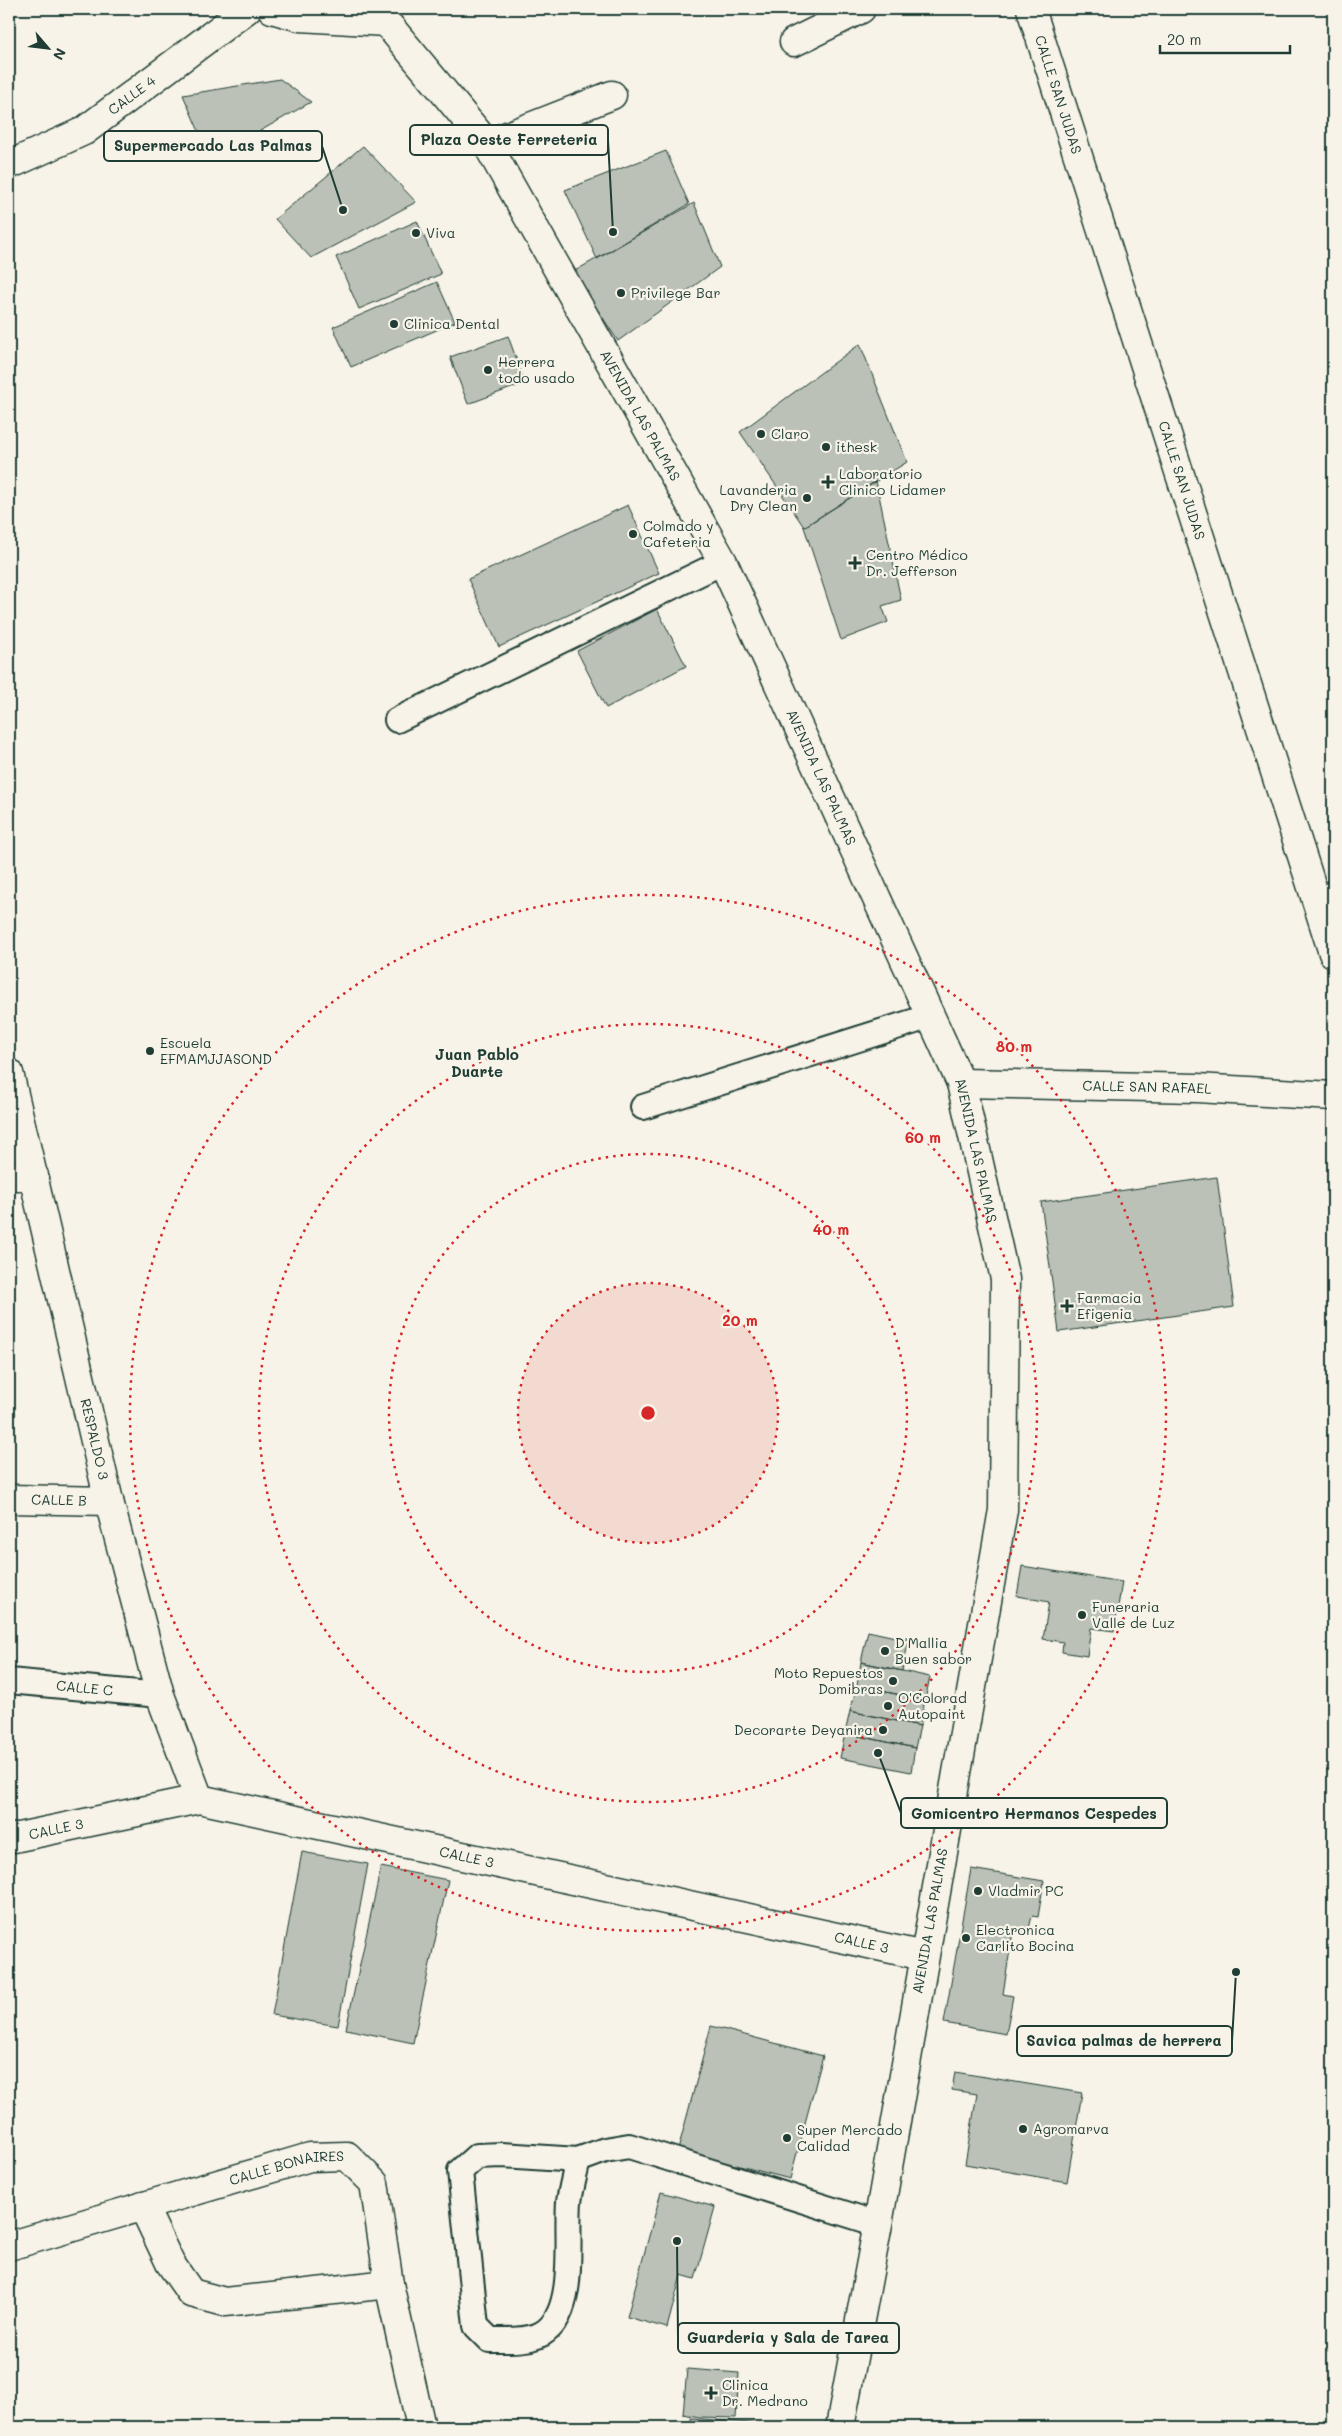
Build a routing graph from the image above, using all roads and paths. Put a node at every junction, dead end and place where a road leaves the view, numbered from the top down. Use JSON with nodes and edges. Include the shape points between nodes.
{"nodes":[{"id":1,"x":247,"y":9,"type":"edge"},
{"id":2,"x":272,"y":9,"type":"edge"},
{"id":3,"x":861,"y":9,"type":"edge"},
{"id":4,"x":1031,"y":9,"type":"edge"},
{"id":5,"x":383,"y":16,"type":"edge"},
{"id":6,"x":794,"y":42,"type":"dead end"},
{"id":7,"x":612,"y":95,"type":"dead end"},
{"id":8,"x":487,"y":144,"type":"junction"},
{"id":9,"x":9,"y":165,"type":"edge"},
{"id":10,"x":723,"y":562,"type":"junction"},
{"id":11,"x":397,"y":720,"type":"dead end"},
{"id":12,"x":1333,"y":953,"type":"edge"},
{"id":13,"x":931,"y":1016,"type":"junction"},
{"id":14,"x":9,"y":1073,"type":"edge"},
{"id":15,"x":961,"y":1083,"type":"junction"},
{"id":16,"x":1333,"y":1096,"type":"edge"},
{"id":17,"x":643,"y":1106,"type":"dead end"},
{"id":18,"x":22,"y":1176,"type":"edge"},
{"id":19,"x":9,"y":1499,"type":"edge"},
{"id":20,"x":109,"y":1501,"type":"junction"},
{"id":21,"x":9,"y":1682,"type":"edge"},
{"id":22,"x":160,"y":1695,"type":"junction"},
{"id":23,"x":199,"y":1799,"type":"junction"},
{"id":24,"x":9,"y":1839,"type":"edge"},
{"id":25,"x":924,"y":1956,"type":"junction"},
{"id":26,"x":578,"y":2160,"type":"junction"},
{"id":27,"x":143,"y":2206,"type":"junction"},
{"id":28,"x":878,"y":2224,"type":"junction"},
{"id":29,"x":9,"y":2246,"type":"edge"},
{"id":30,"x":389,"y":2284,"type":"junction"},
{"id":31,"x":421,"y":2427,"type":"edge"},
{"id":32,"x":840,"y":2427,"type":"edge"}],
"edges":[{"from":1,"to":9,"type":"street","name":"CALLE 4","via":[[84,131]]},
{"from":2,"to":5,"type":"street","via":[[300,17]]},
{"from":3,"to":6,"type":"street"},
{"from":4,"to":12,"type":"street","name":"CALLE SAN JUDAS"},
{"from":5,"to":8,"type":"street","name":"AVENIDA LAS PALMAS"},
{"from":7,"to":8,"type":"street"},
{"from":8,"to":10,"type":"street","name":"AVENIDA LAS PALMAS"},
{"from":10,"to":11,"type":"lane"},
{"from":10,"to":13,"type":"street","name":"AVENIDA LAS PALMAS"},
{"from":13,"to":15,"type":"street","name":"AVENIDA LAS PALMAS"},
{"from":13,"to":17,"type":"lane"},
{"from":14,"to":18,"type":"street","name":"RESPALDO 3"},
{"from":15,"to":16,"type":"street","name":"CALLE SAN RAFAEL","via":[[1197,1088]]},
{"from":15,"to":25,"type":"street","name":"AVENIDA LAS PALMAS","via":[[1005,1279],[1003,1510]]},
{"from":18,"to":20,"type":"street","name":"RESPALDO 3"},
{"from":19,"to":20,"type":"street","name":"CALLE B"},
{"from":20,"to":22,"type":"street","name":"RESPALDO 3"},
{"from":21,"to":22,"type":"lane","name":"CALLE C"},
{"from":22,"to":23,"type":"street","name":"RESPALDO 3"},
{"from":23,"to":24,"type":"street","name":"CALLE 3"},
{"from":23,"to":25,"type":"street","name":"CALLE 3"},
{"from":25,"to":28,"type":"street","name":"AVENIDA LAS PALMAS"},
{"from":26,"to":26,"type":"lane","via":[[570,2202],[567,2280],[560,2313],[546,2332],[520,2340],[490,2340],[476,2326],[460,2170],[477,2156]]},
{"from":26,"to":28,"type":"lane","via":[[629,2146]]},
{"from":27,"to":29,"type":"street","name":"CALLE BONAIRES"},
{"from":27,"to":30,"type":"street","via":[[170,2263],[191,2293],[226,2302]]},
{"from":27,"to":30,"type":"street","name":"CALLE BONAIRES","via":[[310,2157],[347,2156],[374,2183]]},
{"from":28,"to":32,"type":"street","name":"AVENIDA LAS PALMAS"},
{"from":30,"to":31,"type":"street","name":"CALLE BONAIRES"}]}
